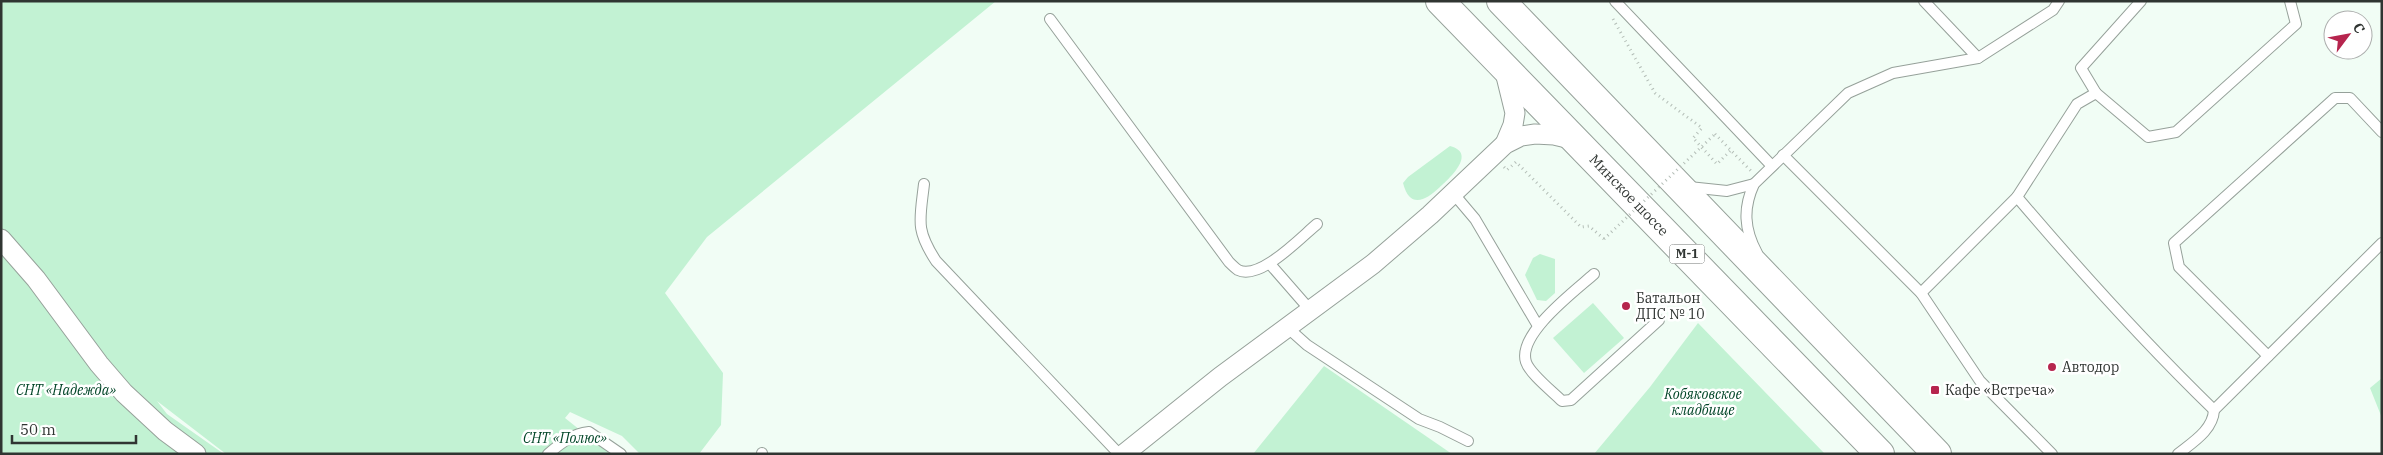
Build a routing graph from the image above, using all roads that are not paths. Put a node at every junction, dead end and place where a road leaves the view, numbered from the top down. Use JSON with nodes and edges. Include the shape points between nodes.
{"nodes":[{"id":1,"x":1425,"y":1,"type":"edge"},
{"id":2,"x":1440,"y":1,"type":"edge"},
{"id":3,"x":1501,"y":1,"type":"edge"},
{"id":4,"x":1615,"y":1,"type":"edge"},
{"id":5,"x":1924,"y":1,"type":"edge"},
{"id":6,"x":2059,"y":1,"type":"edge"},
{"id":7,"x":2142,"y":1,"type":"edge"},
{"id":8,"x":2290,"y":1,"type":"edge"},
{"id":9,"x":1050,"y":19,"type":"dead end"},
{"id":10,"x":1978,"y":58,"type":"junction"},
{"id":11,"x":1498,"y":59,"type":"junction"},
{"id":12,"x":2096,"y":93,"type":"junction"},
{"id":13,"x":2382,"y":132,"type":"edge"},
{"id":14,"x":1576,"y":140,"type":"junction"},
{"id":15,"x":1502,"y":152,"type":"junction"},
{"id":16,"x":1783,"y":156,"type":"junction"},
{"id":17,"x":1772,"y":166,"type":"junction"},
{"id":18,"x":1675,"y":181,"type":"junction"},
{"id":19,"x":1756,"y":181,"type":"junction"},
{"id":20,"x":924,"y":184,"type":"dead end"},
{"id":21,"x":1453,"y":193,"type":"junction"},
{"id":22,"x":2017,"y":198,"type":"junction"},
{"id":23,"x":1317,"y":224,"type":"dead end"},
{"id":24,"x":1,"y":239,"type":"edge"},
{"id":25,"x":2382,"y":243,"type":"edge"},
{"id":26,"x":1270,"y":264,"type":"junction"},
{"id":27,"x":1594,"y":274,"type":"dead end"},
{"id":28,"x":1921,"y":293,"type":"junction"},
{"id":29,"x":1785,"y":295,"type":"junction"},
{"id":30,"x":1311,"y":311,"type":"junction"},
{"id":31,"x":1658,"y":320,"type":"dead end"},
{"id":32,"x":1538,"y":326,"type":"junction"},
{"id":33,"x":1288,"y":328,"type":"junction"},
{"id":34,"x":2268,"y":356,"type":"junction"},
{"id":35,"x":2214,"y":410,"type":"junction"},
{"id":36,"x":1468,"y":441,"type":"dead end"},
{"id":37,"x":196,"y":454,"type":"edge"},
{"id":38,"x":548,"y":454,"type":"edge"},
{"id":39,"x":621,"y":454,"type":"edge"},
{"id":40,"x":1119,"y":454,"type":"edge"},
{"id":41,"x":1124,"y":454,"type":"edge"},
{"id":42,"x":1880,"y":454,"type":"edge"},
{"id":43,"x":1937,"y":454,"type":"edge"},
{"id":44,"x":2052,"y":454,"type":"edge"},
{"id":45,"x":2178,"y":454,"type":"edge"}],
"edges":[{"from":1,"to":11,"type":"highway"},
{"from":2,"to":11,"type":"highway","name":"Минское шоссе","number":"М-1"},
{"from":3,"to":18,"type":"highway"},
{"from":4,"to":17,"type":"lane"},
{"from":5,"to":10,"type":"lane"},
{"from":6,"to":10,"type":"lane","via":[[2053,10]]},
{"from":7,"to":12,"type":"lane","via":[[2081,68]]},
{"from":8,"to":12,"type":"lane","via":[[2296,24],[2176,132],[2148,137]]},
{"from":9,"to":26,"type":"lane","via":[[1229,262],[1239,270],[1253,271]]},
{"from":10,"to":16,"type":"lane","via":[[1893,73],[1848,93]]},
{"from":11,"to":14,"type":"highway","name":"Минское шоссе","number":"М-1"},
{"from":11,"to":15,"type":"street","via":[[1515,113],[1514,125]]},
{"from":12,"to":22,"type":"lane","via":[[2077,104]]},
{"from":13,"to":34,"type":"lane","via":[[2350,98],[2335,98],[2174,244],[2179,267]]},
{"from":14,"to":15,"type":"street","via":[[1554,135],[1522,136]]},
{"from":14,"to":42,"type":"highway","name":"Минское шоссе","number":"М-1"},
{"from":15,"to":21,"type":"street"},
{"from":16,"to":17,"type":"lane"},
{"from":16,"to":28,"type":"lane"},
{"from":17,"to":19,"type":"lane"},
{"from":18,"to":19,"type":"lane","via":[[1696,189],[1719,191],[1733,190]]},
{"from":18,"to":29,"type":"highway"},
{"from":19,"to":29,"type":"lane","via":[[1746,202],[1748,232],[1762,263]]},
{"from":20,"to":40,"type":"lane","via":[[919,223],[921,235],[936,261]]},
{"from":21,"to":30,"type":"street","via":[[1373,264]]},
{"from":21,"to":32,"type":"lane","via":[[1475,219]]},
{"from":22,"to":28,"type":"lane"},
{"from":22,"to":35,"type":"lane","via":[[2088,280]]},
{"from":23,"to":26,"type":"lane"},
{"from":24,"to":37,"type":"street","via":[[124,393]]},
{"from":25,"to":34,"type":"lane"},
{"from":26,"to":30,"type":"lane"},
{"from":27,"to":32,"type":"lane"},
{"from":28,"to":44,"type":"lane","via":[[1980,381]]},
{"from":29,"to":43,"type":"highway"},
{"from":30,"to":33,"type":"street"},
{"from":31,"to":32,"type":"lane","via":[[1566,402],[1526,363],[1528,339]]},
{"from":33,"to":36,"type":"lane","via":[[1307,345],[1419,419]]},
{"from":33,"to":41,"type":"street","via":[[1220,377]]},
{"from":34,"to":35,"type":"lane"},
{"from":35,"to":45,"type":"lane","via":[[2213,420],[2202,434]]},
{"from":38,"to":39,"type":"lane","via":[[570,437],[589,432]]}]}
